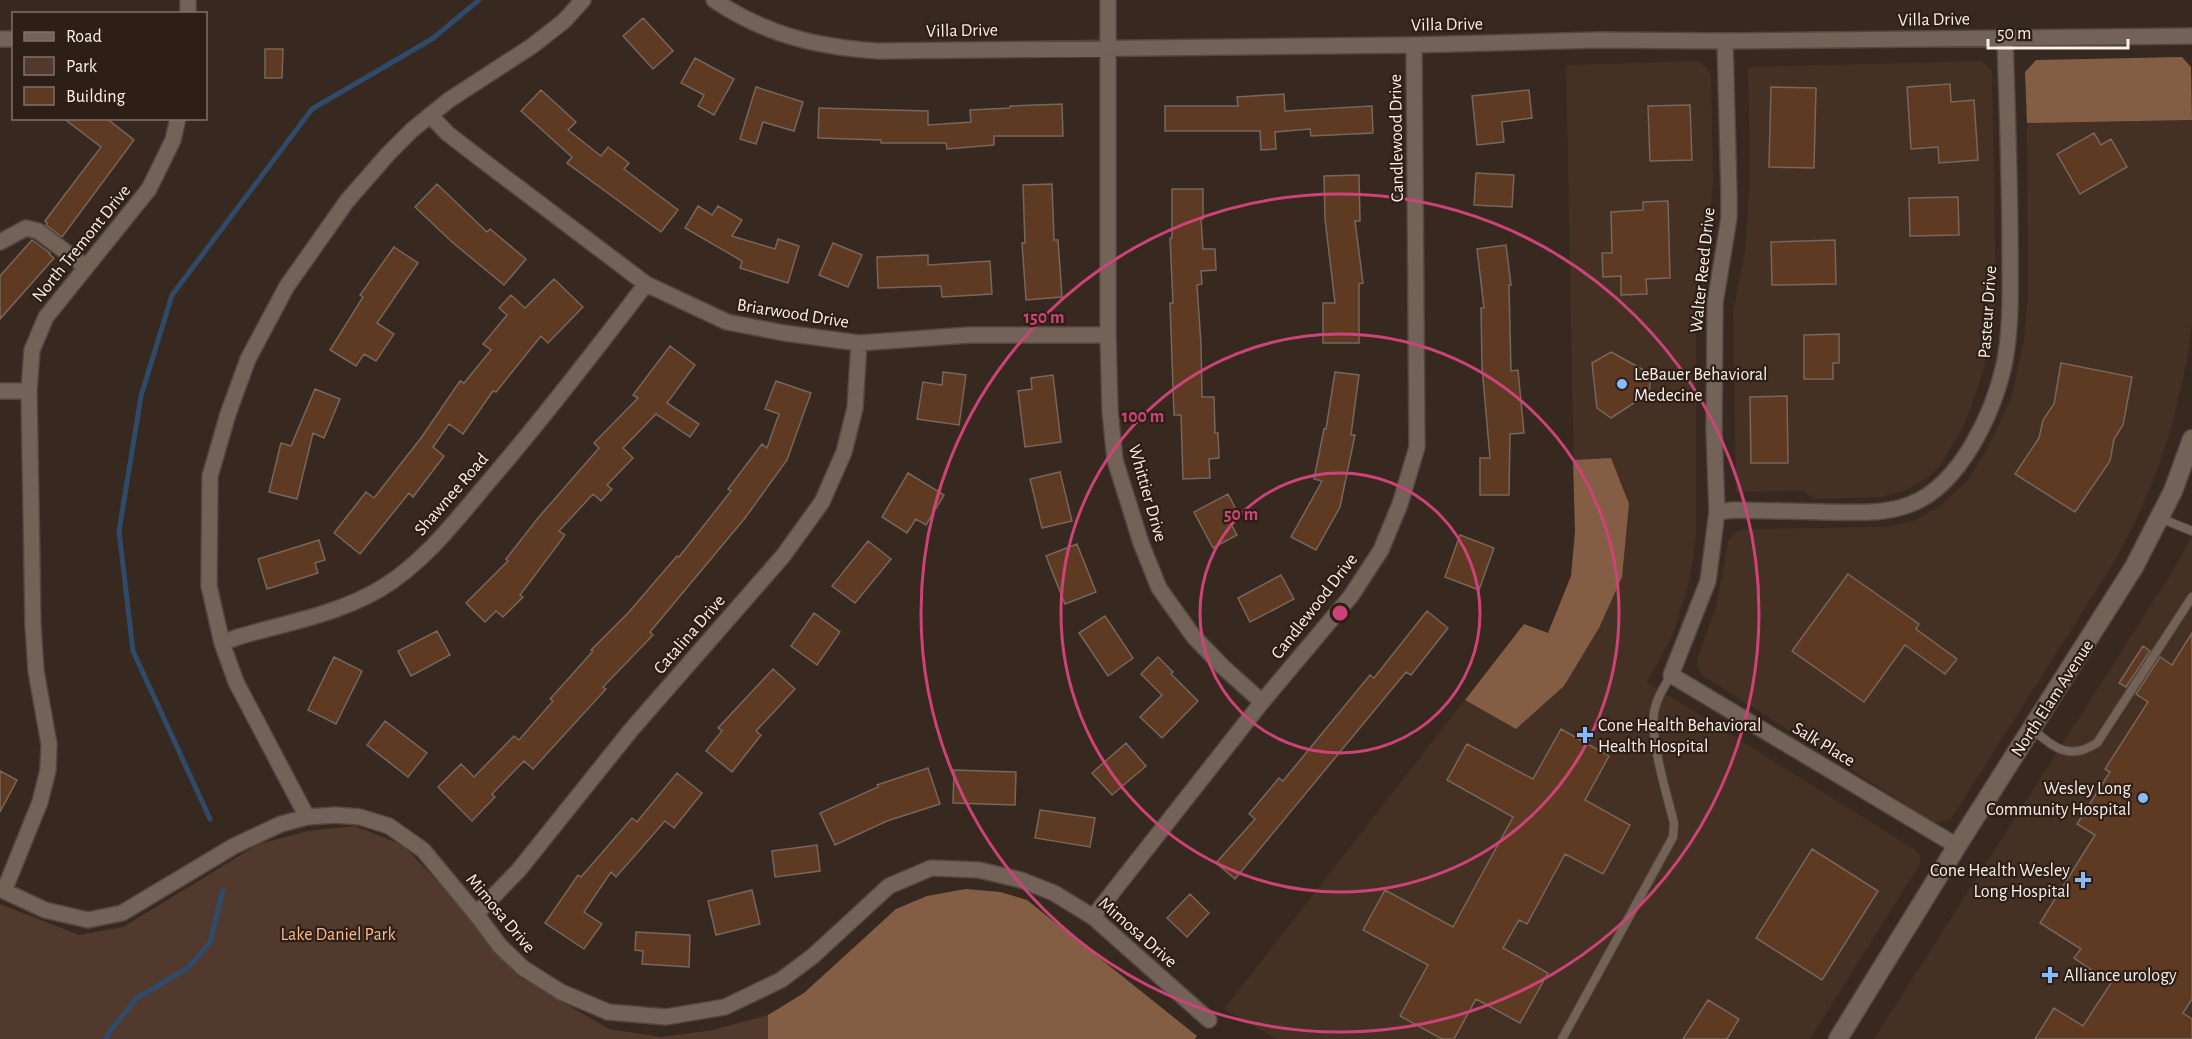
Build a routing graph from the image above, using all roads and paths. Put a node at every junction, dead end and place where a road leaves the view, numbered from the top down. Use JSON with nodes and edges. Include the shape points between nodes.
{"nodes":[{"id":1,"x":583,"y":0,"type":"edge"},
{"id":2,"x":714,"y":0,"type":"edge"},
{"id":3,"x":1108,"y":0,"type":"edge"},
{"id":4,"x":2192,"y":36,"type":"edge"},
{"id":5,"x":2005,"y":38,"type":"junction"},
{"id":6,"x":1725,"y":41,"type":"junction"},
{"id":7,"x":1414,"y":45,"type":"junction"},
{"id":8,"x":1109,"y":48,"type":"junction"},
{"id":9,"x":430,"y":115,"type":"junction"},
{"id":10,"x":178,"y":120,"type":"edge"},
{"id":11,"x":0,"y":242,"type":"edge"},
{"id":12,"x":86,"y":267,"type":"junction"},
{"id":13,"x":646,"y":284,"type":"junction"},
{"id":14,"x":1108,"y":335,"type":"junction"},
{"id":15,"x":859,"y":343,"type":"junction"},
{"id":16,"x":0,"y":391,"type":"edge"},
{"id":17,"x":28,"y":391,"type":"junction"},
{"id":18,"x":2192,"y":439,"type":"edge"},
{"id":19,"x":1717,"y":512,"type":"junction"},
{"id":20,"x":2158,"y":517,"type":"junction"},
{"id":21,"x":2192,"y":531,"type":"edge"},
{"id":22,"x":2192,"y":597,"type":"edge"},
{"id":23,"x":222,"y":643,"type":"junction"},
{"id":24,"x":1671,"y":675,"type":"junction"},
{"id":25,"x":1262,"y":702,"type":"junction"},
{"id":26,"x":2032,"y":729,"type":"junction"},
{"id":27,"x":307,"y":817,"type":"junction"},
{"id":28,"x":1957,"y":846,"type":"junction"},
{"id":29,"x":2,"y":890,"type":"edge"},
{"id":30,"x":476,"y":914,"type":"junction"},
{"id":31,"x":1094,"y":917,"type":"junction"},
{"id":32,"x":1209,"y":1020,"type":"dead end"},
{"id":33,"x":1562,"y":1039,"type":"edge"},
{"id":34,"x":1838,"y":1039,"type":"edge"}],
"edges":[{"from":1,"to":9,"type":"street","via":[[532,46]]},
{"from":2,"to":8,"type":"street","name":"Villa Drive","via":[[775,32],[831,47],[878,51]]},
{"from":3,"to":8,"type":"street","name":"Whittier Drive"},
{"from":4,"to":5,"type":"street","name":"Villa Drive"},
{"from":5,"to":6,"type":"street","name":"Villa Drive"},
{"from":5,"to":19,"type":"street","name":"Pasteur Drive","via":[[2009,331],[1990,409],[1975,438],[1945,482],[1911,504],[1891,510]]},
{"from":6,"to":7,"type":"street","name":"Villa Drive"},
{"from":6,"to":19,"type":"street","name":"Walter Reed Drive","via":[[1729,218],[1715,303]]},
{"from":7,"to":8,"type":"street","name":"Villa Drive"},
{"from":7,"to":25,"type":"street","name":"Candlewood Drive","via":[[1417,447],[1381,550],[1351,596]]},
{"from":8,"to":14,"type":"street","name":"Whittier Drive"},
{"from":9,"to":13,"type":"street","name":"Briarwood Drive","via":[[447,133]]},
{"from":9,"to":23,"type":"street","via":[[388,154],[347,201],[287,286],[248,359],[210,476],[209,586]]},
{"from":10,"to":12,"type":"street","name":"North Tremont Drive","via":[[173,140],[150,189]]},
{"from":11,"to":12,"type":"street","via":[[26,228],[38,231]]},
{"from":12,"to":17,"type":"street","name":"North Tremont Drive","via":[[46,317],[32,350]]},
{"from":13,"to":15,"type":"street","name":"Briarwood Drive","via":[[727,322]]},
{"from":13,"to":23,"type":"street","name":"Shawnee Road","via":[[559,399],[443,536],[409,569],[380,589],[338,609]]},
{"from":14,"to":15,"type":"street","name":"Briarwood Drive","via":[[969,335]]},
{"from":14,"to":25,"type":"street","name":"Whittier Drive","via":[[1115,460],[1159,588],[1194,637]]},
{"from":15,"to":30,"type":"street","name":"Catalina Drive","via":[[855,408],[844,452],[822,502],[783,556],[631,730],[518,871]]},
{"from":16,"to":17,"type":"street"},
{"from":17,"to":29,"type":"street","name":"North Tremont Drive","via":[[33,625],[36,671],[49,744],[48,770],[40,802]]},
{"from":18,"to":20,"type":"street","name":"North Elam Avenue"},
{"from":19,"to":24,"type":"street","name":"Walter Reed Drive","via":[[1708,581]]},
{"from":20,"to":21,"type":"lane"},
{"from":20,"to":26,"type":"street","name":"North Elam Avenue","via":[[2134,567]]},
{"from":22,"to":26,"type":"lane","via":[[2097,743],[2073,753]]},
{"from":23,"to":27,"type":"street","via":[[236,682]]},
{"from":24,"to":28,"type":"street","name":"Salk Place"},
{"from":24,"to":33,"type":"lane","via":[[1654,712],[1653,730],[1674,823],[1673,837]]},
{"from":25,"to":31,"type":"street","name":"Candlewood Drive"},
{"from":26,"to":28,"type":"street","name":"North Elam Avenue"},
{"from":27,"to":29,"type":"street","name":"Mimosa Drive","via":[[281,824],[234,846],[123,913],[88,920],[45,910]]},
{"from":27,"to":30,"type":"street","name":"Mimosa Drive","via":[[360,817],[389,826],[423,850]]},
{"from":28,"to":34,"type":"street","name":"North Elam Avenue"},
{"from":30,"to":31,"type":"street","name":"Mimosa Drive","via":[[523,968],[561,992],[608,1012],[666,1017],[725,1007],[781,980],[889,886],[931,868],[979,870],[1021,879]]},
{"from":31,"to":32,"type":"street","name":"Mimosa Drive"}]}
